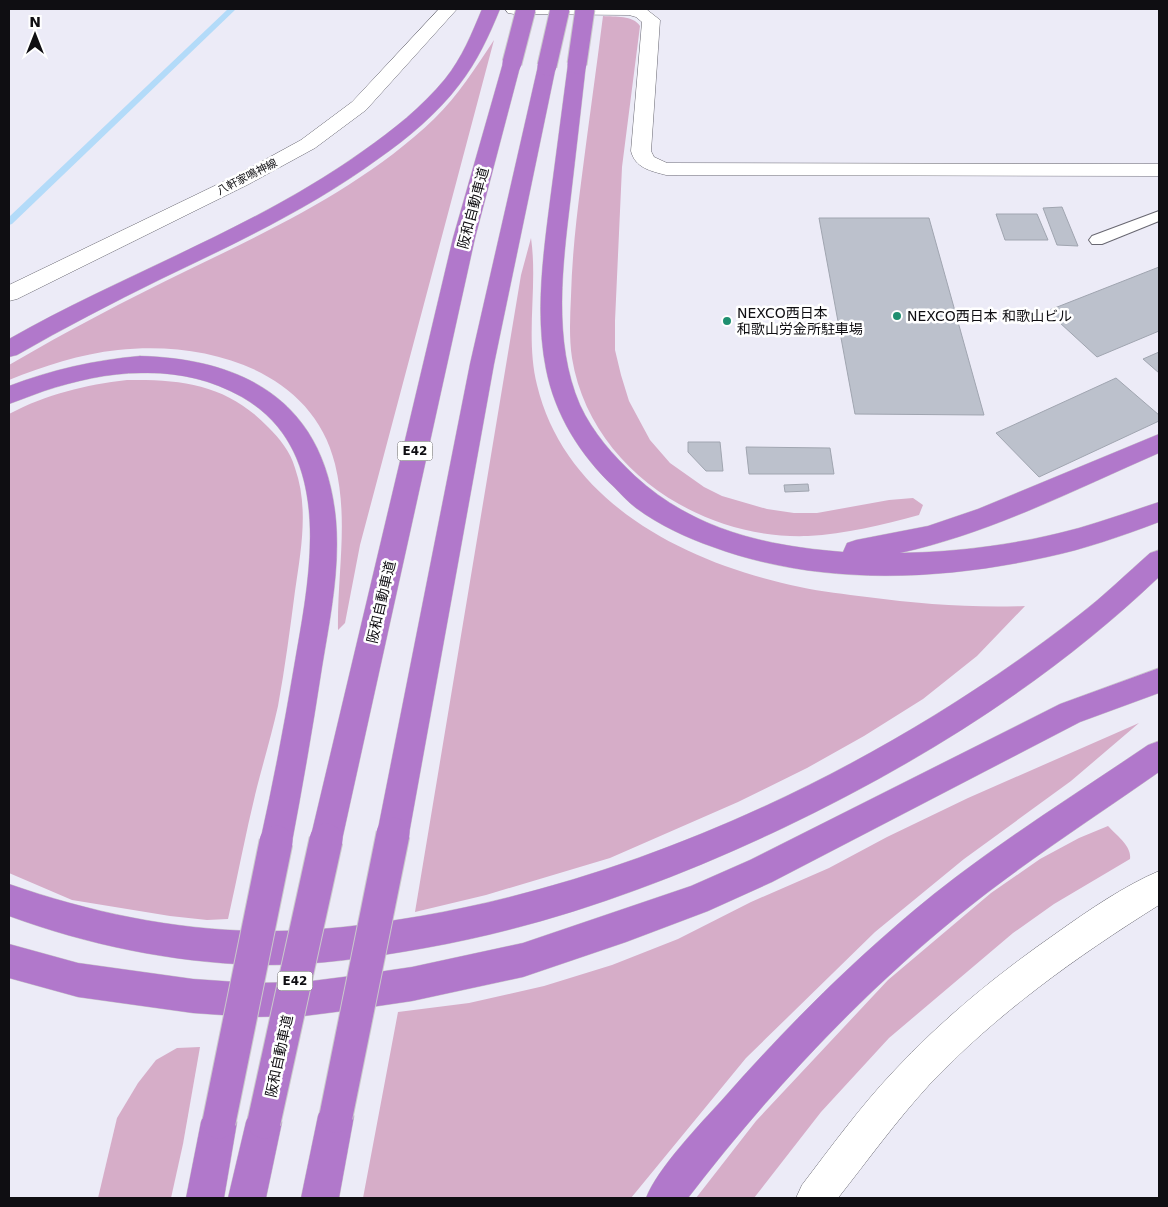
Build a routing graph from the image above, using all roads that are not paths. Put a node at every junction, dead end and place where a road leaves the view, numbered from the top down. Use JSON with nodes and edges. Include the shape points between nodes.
{"nodes":[{"id":1,"x":448,"y":9,"type":"edge"},
{"id":2,"x":491,"y":9,"type":"edge"},
{"id":3,"x":514,"y":9,"type":"edge"},
{"id":4,"x":526,"y":9,"type":"edge"},
{"id":5,"x":560,"y":9,"type":"edge"},
{"id":6,"x":585,"y":9,"type":"edge"},
{"id":7,"x":1159,"y":170,"type":"edge"},
{"id":8,"x":1159,"y":216,"type":"edge"},
{"id":9,"x":1097,"y":240,"type":"dead end"},
{"id":10,"x":9,"y":294,"type":"edge"},
{"id":11,"x":9,"y":350,"type":"edge"},
{"id":12,"x":9,"y":395,"type":"edge"},
{"id":13,"x":1159,"y":443,"type":"edge"},
{"id":14,"x":1159,"y":512,"type":"edge"},
{"id":15,"x":738,"y":547,"type":"junction"},
{"id":16,"x":1159,"y":561,"type":"edge"},
{"id":17,"x":1159,"y":585,"type":"edge"},
{"id":18,"x":1090,"y":624,"type":"junction"},
{"id":19,"x":1159,"y":668,"type":"edge"},
{"id":20,"x":1159,"y":680,"type":"edge"},
{"id":21,"x":1070,"y":712,"type":"junction"},
{"id":22,"x":1159,"y":755,"type":"edge"},
{"id":23,"x":1159,"y":766,"type":"edge"},
{"id":24,"x":1059,"y":823,"type":"junction"},
{"id":25,"x":1159,"y":887,"type":"edge"},
{"id":26,"x":9,"y":900,"type":"edge"},
{"id":27,"x":9,"y":961,"type":"edge"},
{"id":28,"x":205,"y":1198,"type":"edge"},
{"id":29,"x":247,"y":1198,"type":"edge"},
{"id":30,"x":320,"y":1198,"type":"edge"},
{"id":31,"x":665,"y":1198,"type":"edge"},
{"id":32,"x":815,"y":1198,"type":"edge"}],
"edges":[{"from":1,"to":10,"type":"street","name":"八軒家鳴神線","via":[[359,106],[308,144],[242,180]]},
{"from":2,"to":11,"type":"highway","via":[[467,59],[448,86],[418,118],[352,169],[272,216],[71,314]]},
{"from":3,"to":7,"type":"street","via":[[623,10],[642,13],[651,20],[641,156],[657,167]]},
{"from":4,"to":29,"type":"highway","name":"阪和自動車道","number":"E42","bridge":true,"via":[[464,238]]},
{"from":5,"to":30,"type":"highway","bridge":true,"via":[[482,364]]},
{"from":6,"to":15,"type":"highway","bridge":true,"via":[[555,241],[551,317],[564,392],[580,429],[594,450],[636,495],[711,538]]},
{"from":8,"to":9,"type":"lane"},
{"from":12,"to":28,"type":"highway","bridge":true,"via":[[52,378],[103,367],[156,366],[205,371],[253,392],[272,406],[300,438],[312,465],[322,509],[321,581],[299,726]]},
{"from":13,"to":15,"type":"highway","via":[[1036,496],[928,536],[885,546],[822,554]]},
{"from":14,"to":15,"type":"highway","via":[[1068,542],[952,561],[915,564],[822,562]]},
{"from":16,"to":18,"type":"highway"},
{"from":17,"to":18,"type":"highway"},
{"from":18,"to":26,"type":"highway","via":[[934,732],[824,792],[668,864],[538,907],[478,923],[320,946],[210,946],[96,928],[44,914]]},
{"from":19,"to":21,"type":"highway"},
{"from":20,"to":21,"type":"highway"},
{"from":21,"to":27,"type":"highway","via":[[761,871],[670,909],[523,960],[412,984],[351,993],[304,999],[251,1000],[193,996],[78,980]]},
{"from":22,"to":24,"type":"highway"},
{"from":23,"to":24,"type":"highway"},
{"from":24,"to":31,"type":"highway","via":[[948,904],[870,970],[762,1081]]},
{"from":25,"to":32,"type":"street","via":[[1086,933],[961,1031],[911,1079]]}]}
